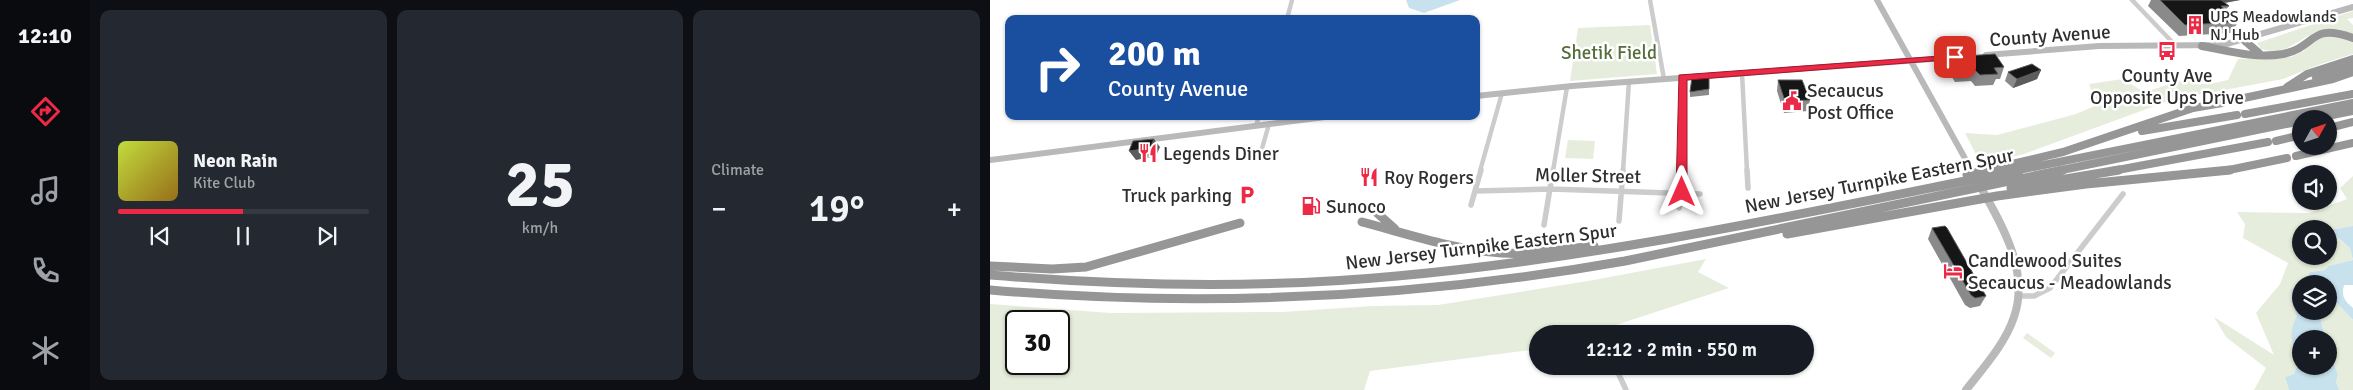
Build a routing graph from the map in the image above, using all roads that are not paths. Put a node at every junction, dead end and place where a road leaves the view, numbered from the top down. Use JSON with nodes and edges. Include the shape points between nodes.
{"nodes":[{"id":1,"x":1292,"y":0,"type":"edge"},
{"id":2,"x":1650,"y":0,"type":"edge"},
{"id":3,"x":1877,"y":0,"type":"edge"},
{"id":4,"x":2132,"y":0,"type":"edge"},
{"id":5,"x":2353,"y":8,"type":"edge"},
{"id":6,"x":1288,"y":15,"type":"edge"},
{"id":7,"x":2353,"y":38,"type":"edge"},
{"id":8,"x":2245,"y":40,"type":"junction"},
{"id":9,"x":2176,"y":46,"type":"junction"},
{"id":10,"x":2202,"y":46,"type":"junction"},
{"id":11,"x":2262,"y":54,"type":"junction"},
{"id":12,"x":1968,"y":56,"type":"edge"},
{"id":13,"x":1978,"y":56,"type":"edge"},
{"id":14,"x":2353,"y":59,"type":"edge"},
{"id":15,"x":1910,"y":61,"type":"junction"},
{"id":16,"x":2353,"y":66,"type":"edge"},
{"id":17,"x":2353,"y":72,"type":"edge"},
{"id":18,"x":1742,"y":73,"type":"junction"},
{"id":19,"x":1682,"y":77,"type":"junction"},
{"id":20,"x":1664,"y":79,"type":"junction"},
{"id":21,"x":1629,"y":82,"type":"junction"},
{"id":22,"x":1568,"y":86,"type":"junction"},
{"id":23,"x":2283,"y":90,"type":"junction"},
{"id":24,"x":1502,"y":93,"type":"junction"},
{"id":25,"x":2353,"y":94,"type":"edge"},
{"id":26,"x":1480,"y":96,"type":"edge"},
{"id":27,"x":2353,"y":103,"type":"edge"},
{"id":28,"x":2353,"y":111,"type":"edge"},
{"id":29,"x":2338,"y":114,"type":"edge"},
{"id":30,"x":1258,"y":120,"type":"edge"},
{"id":31,"x":1301,"y":120,"type":"edge"},
{"id":32,"x":2353,"y":122,"type":"edge"},
{"id":33,"x":2292,"y":123,"type":"edge"},
{"id":34,"x":1269,"y":124,"type":"junction"},
{"id":35,"x":1256,"y":126,"type":"junction"},
{"id":36,"x":2338,"y":126,"type":"edge"},
{"id":37,"x":2119,"y":134,"type":"junction"},
{"id":38,"x":2292,"y":137,"type":"edge"},
{"id":39,"x":2353,"y":144,"type":"edge"},
{"id":40,"x":1261,"y":152,"type":"dead end"},
{"id":41,"x":990,"y":160,"type":"edge"},
{"id":42,"x":1748,"y":188,"type":"dead end"},
{"id":43,"x":1550,"y":189,"type":"junction"},
{"id":44,"x":1930,"y":189,"type":"junction"},
{"id":45,"x":1475,"y":191,"type":"junction"},
{"id":46,"x":1621,"y":191,"type":"junction"},
{"id":47,"x":1682,"y":192,"type":"junction"},
{"id":48,"x":1700,"y":194,"type":"dead end"},
{"id":49,"x":2123,"y":194,"type":"dead end"},
{"id":50,"x":1907,"y":203,"type":"junction"},
{"id":51,"x":1471,"y":205,"type":"dead end"},
{"id":52,"x":1679,"y":208,"type":"dead end"},
{"id":53,"x":1376,"y":212,"type":"dead end"},
{"id":54,"x":1619,"y":221,"type":"dead end"},
{"id":55,"x":1362,"y":222,"type":"dead end"},
{"id":56,"x":1240,"y":223,"type":"dead end"},
{"id":57,"x":1544,"y":225,"type":"dead end"},
{"id":58,"x":1398,"y":231,"type":"junction"},
{"id":59,"x":1742,"y":237,"type":"junction"},
{"id":60,"x":1654,"y":241,"type":"junction"},
{"id":61,"x":990,"y":266,"type":"edge"},
{"id":62,"x":990,"y":275,"type":"edge"},
{"id":63,"x":990,"y":290,"type":"edge"},
{"id":64,"x":2019,"y":296,"type":"junction"},
{"id":65,"x":1619,"y":375,"type":"edge"},
{"id":66,"x":1626,"y":390,"type":"edge"},
{"id":67,"x":1966,"y":390,"type":"edge"}],
"edges":[{"from":1,"to":6,"type":"street"},
{"from":2,"to":20,"type":"street"},
{"from":3,"to":15,"type":"main road"},
{"from":4,"to":9,"type":"street"},
{"from":5,"to":8,"type":"main road","name":"County Avenue"},
{"from":7,"to":11,"type":"highway","via":[[2336,32],[2320,32],[2286,54]]},
{"from":8,"to":10,"type":"main road","name":"County Avenue"},
{"from":8,"to":11,"type":"highway"},
{"from":9,"to":10,"type":"main road","name":"County Avenue"},
{"from":9,"to":13,"type":"main road","name":"County Avenue","via":[[2090,47]]},
{"from":10,"to":11,"type":"highway"},
{"from":12,"to":15,"type":"main road","name":"County Avenue"},
{"from":14,"to":23,"type":"highway","via":[[2307,74]]},
{"from":15,"to":18,"type":"main road","name":"County Avenue"},
{"from":15,"to":64,"type":"main road","via":[[1994,213],[2013,254]]},
{"from":16,"to":23,"type":"highway"},
{"from":17,"to":23,"type":"highway"},
{"from":18,"to":19,"type":"main road","name":"County Avenue"},
{"from":18,"to":42,"type":"street"},
{"from":19,"to":20,"type":"main road","name":"County Avenue"},
{"from":19,"to":47,"type":"street"},
{"from":20,"to":21,"type":"main road","name":"County Avenue"},
{"from":21,"to":22,"type":"main road","name":"County Avenue"},
{"from":21,"to":46,"type":"street"},
{"from":22,"to":24,"type":"main road","name":"County Avenue"},
{"from":22,"to":43,"type":"street"},
{"from":23,"to":37,"type":"highway","via":[[2194,108]]},
{"from":24,"to":26,"type":"main road","name":"County Avenue"},
{"from":24,"to":45,"type":"street"},
{"from":25,"to":37,"type":"highway"},
{"from":27,"to":44,"type":"highway","name":"New Jersey Turnpike Eastern Spur"},
{"from":28,"to":29,"type":"highway"},
{"from":30,"to":35,"type":"street"},
{"from":31,"to":34,"type":"main road"},
{"from":32,"to":36,"type":"highway"},
{"from":33,"to":50,"type":"highway","name":"New Jersey Turnpike Eastern Spur"},
{"from":34,"to":35,"type":"main road"},
{"from":34,"to":40,"type":"street"},
{"from":35,"to":41,"type":"main road"},
{"from":37,"to":44,"type":"highway","via":[[1964,176]]},
{"from":38,"to":50,"type":"highway","via":[[2174,162],[1944,200]]},
{"from":39,"to":59,"type":"highway","via":[[2221,172],[2061,187],[1790,233]]},
{"from":43,"to":45,"type":"street","name":"Moller Street"},
{"from":43,"to":46,"type":"street","name":"Moller Street"},
{"from":43,"to":57,"type":"street"},
{"from":44,"to":60,"type":"highway","name":"New Jersey Turnpike Eastern Spur"},
{"from":45,"to":51,"type":"street"},
{"from":46,"to":47,"type":"street","name":"Moller Street"},
{"from":46,"to":54,"type":"street"},
{"from":47,"to":48,"type":"street","name":"Moller Street"},
{"from":47,"to":52,"type":"street"},
{"from":49,"to":64,"type":"street","via":[[2050,288],[2034,296]]},
{"from":50,"to":59,"type":"highway","name":"New Jersey Turnpike Eastern Spur"},
{"from":53,"to":58,"type":"highway"},
{"from":55,"to":58,"type":"highway"},
{"from":56,"to":61,"type":"highway","via":[[1086,267]]},
{"from":58,"to":60,"type":"highway","via":[[1477,250],[1509,253]]},
{"from":59,"to":63,"type":"highway","name":"New Jersey Turnpike Eastern Spur","via":[[1551,274],[1339,295],[1159,300]]},
{"from":60,"to":62,"type":"highway","name":"New Jersey Turnpike Eastern Spur","via":[[1499,265],[1322,282],[1162,284]]},
{"from":64,"to":67,"type":"main road","via":[[2015,319],[2007,336]]},
{"from":65,"to":66,"type":"street"}]}
